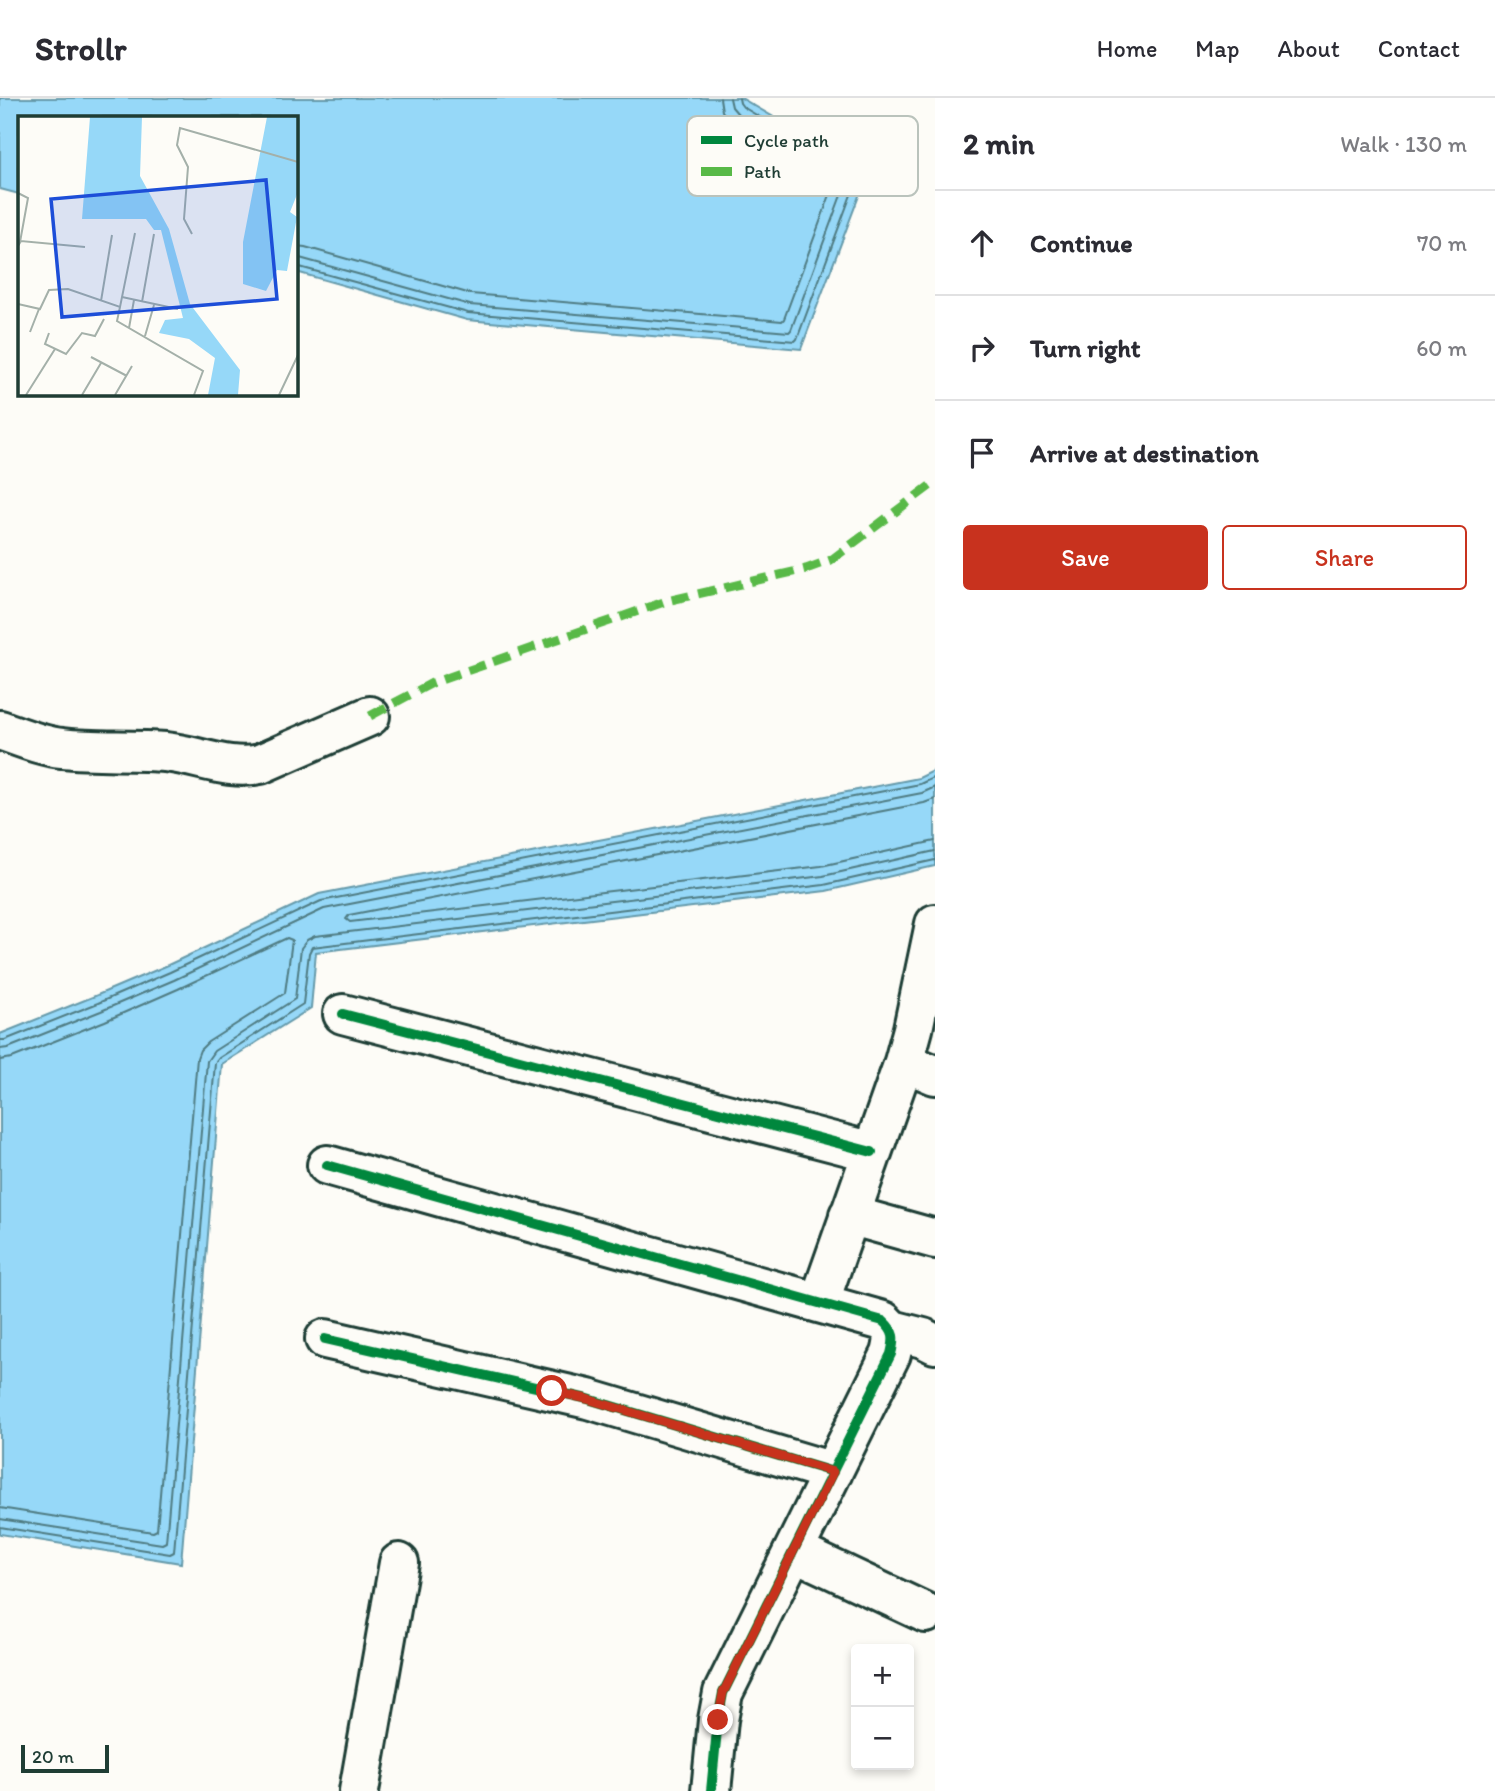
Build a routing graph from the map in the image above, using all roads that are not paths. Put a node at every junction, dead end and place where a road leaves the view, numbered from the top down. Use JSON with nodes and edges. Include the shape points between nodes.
{"nodes":[{"id":1,"x":370,"y":716,"type":"dead end"},
{"id":2,"x":0,"y":730,"type":"edge"},
{"id":3,"x":935,"y":924,"type":"edge"},
{"id":4,"x":343,"y":1014,"type":"dead end"},
{"id":5,"x":919,"y":1068,"type":"edge"},
{"id":6,"x":872,"y":1152,"type":"junction"},
{"id":7,"x":327,"y":1165,"type":"dead end"},
{"id":8,"x":849,"y":1215,"type":"junction"},
{"id":9,"x":935,"y":1239,"type":"edge"},
{"id":10,"x":820,"y":1303,"type":"junction"},
{"id":11,"x":892,"y":1330,"type":"junction"},
{"id":12,"x":325,"y":1339,"type":"dead end"},
{"id":13,"x":935,"y":1343,"type":"edge"},
{"id":14,"x":833,"y":1472,"type":"junction"},
{"id":15,"x":794,"y":1551,"type":"junction"},
{"id":16,"x":399,"y":1563,"type":"dead end"},
{"id":17,"x":926,"y":1614,"type":"dead end"},
{"id":18,"x":359,"y":1791,"type":"edge"},
{"id":19,"x":711,"y":1791,"type":"edge"}],
"edges":[{"from":1,"to":2,"type":"street","via":[[248,767],[166,752],[62,748]]},
{"from":3,"to":5,"type":"street","via":[[913,1029]]},
{"from":4,"to":6,"type":"street"},
{"from":5,"to":6,"type":"street"},
{"from":6,"to":8,"type":"street"},
{"from":7,"to":10,"type":"street"},
{"from":8,"to":9,"type":"street"},
{"from":8,"to":10,"type":"street"},
{"from":10,"to":11,"type":"street","via":[[883,1321]]},
{"from":11,"to":13,"type":"street"},
{"from":11,"to":14,"type":"street","via":[[891,1354]]},
{"from":12,"to":14,"type":"street","via":[[587,1399]]},
{"from":14,"to":15,"type":"street"},
{"from":15,"to":17,"type":"street"},
{"from":15,"to":19,"type":"street","via":[[723,1693]]},
{"from":16,"to":18,"type":"street"}]}
